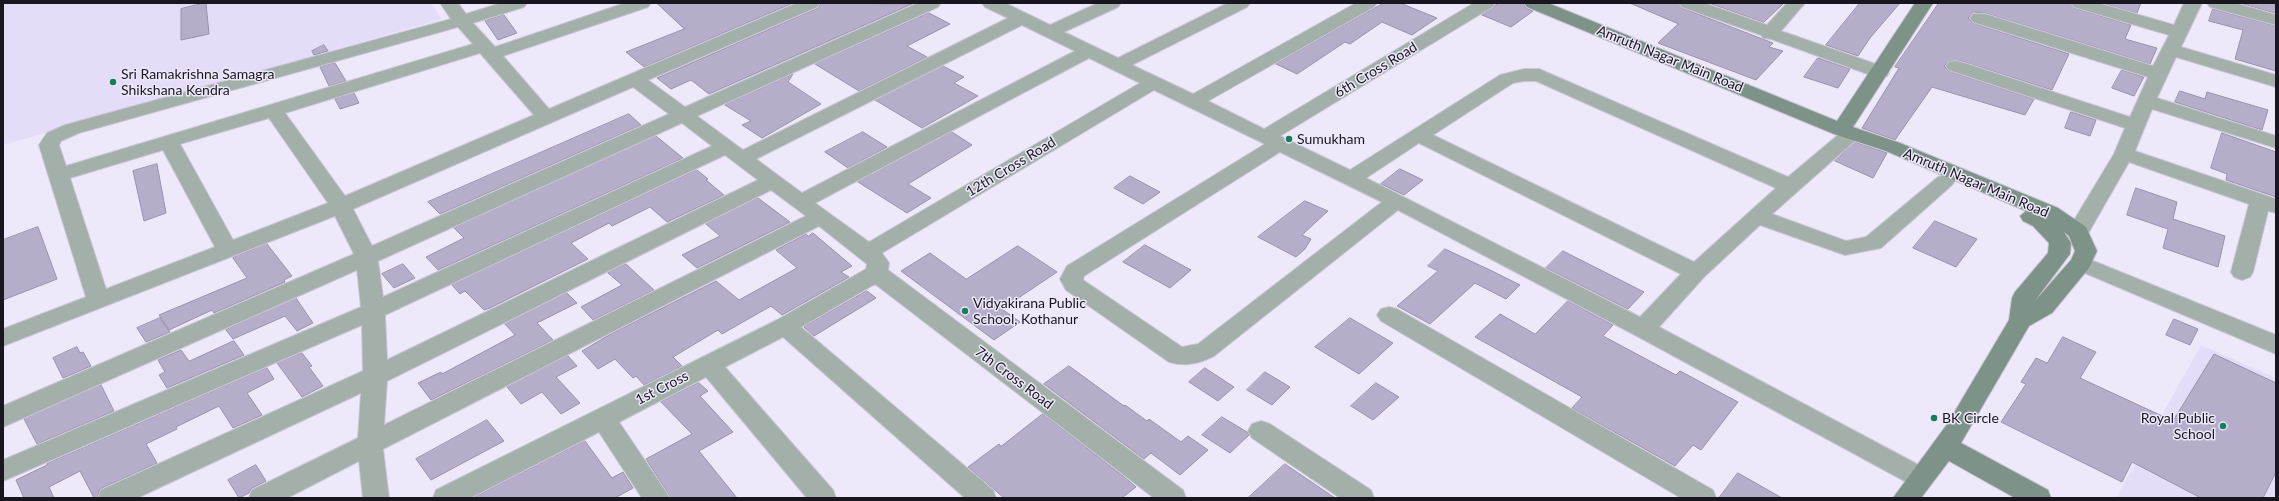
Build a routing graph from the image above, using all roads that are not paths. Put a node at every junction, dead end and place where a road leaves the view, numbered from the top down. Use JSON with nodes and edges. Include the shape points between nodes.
{"nodes":[{"id":1,"x":449,"y":3,"type":"edge"},
{"id":2,"x":518,"y":3,"type":"edge"},
{"id":3,"x":642,"y":3,"type":"edge"},
{"id":4,"x":811,"y":3,"type":"edge"},
{"id":5,"x":932,"y":3,"type":"edge"},
{"id":6,"x":991,"y":3,"type":"edge"},
{"id":7,"x":1112,"y":3,"type":"edge"},
{"id":8,"x":1241,"y":3,"type":"edge"},
{"id":9,"x":1368,"y":3,"type":"edge"},
{"id":10,"x":1486,"y":3,"type":"edge"},
{"id":11,"x":1533,"y":3,"type":"edge"},
{"id":12,"x":1688,"y":3,"type":"edge"},
{"id":13,"x":1796,"y":3,"type":"edge"},
{"id":14,"x":1924,"y":3,"type":"edge"},
{"id":15,"x":2080,"y":3,"type":"edge"},
{"id":16,"x":2193,"y":3,"type":"edge"},
{"id":17,"x":2216,"y":3,"type":"edge"},
{"id":18,"x":1022,"y":18,"type":"junction"},
{"id":19,"x":1979,"y":18,"type":"dead end"},
{"id":20,"x":2276,"y":20,"type":"edge"},
{"id":21,"x":462,"y":21,"type":"junction"},
{"id":22,"x":1050,"y":32,"type":"junction"},
{"id":23,"x":2179,"y":32,"type":"junction"},
{"id":24,"x":1770,"y":34,"type":"junction"},
{"id":25,"x":489,"y":50,"type":"junction"},
{"id":26,"x":2170,"y":50,"type":"junction"},
{"id":27,"x":1089,"y":51,"type":"junction"},
{"id":28,"x":1117,"y":65,"type":"junction"},
{"id":29,"x":1955,"y":66,"type":"dead end"},
{"id":30,"x":1880,"y":72,"type":"junction"},
{"id":31,"x":2159,"y":74,"type":"junction"},
{"id":32,"x":635,"y":79,"type":"junction"},
{"id":33,"x":2276,"y":81,"type":"edge"},
{"id":34,"x":1154,"y":82,"type":"junction"},
{"id":35,"x":1194,"y":101,"type":"junction"},
{"id":36,"x":2146,"y":101,"type":"junction"},
{"id":37,"x":273,"y":110,"type":"junction"},
{"id":38,"x":684,"y":116,"type":"junction"},
{"id":39,"x":547,"y":118,"type":"junction"},
{"id":40,"x":2136,"y":125,"type":"junction"},
{"id":41,"x":1846,"y":132,"type":"junction"},
{"id":42,"x":1418,"y":135,"type":"junction"},
{"id":43,"x":1273,"y":140,"type":"junction"},
{"id":44,"x":169,"y":142,"type":"junction"},
{"id":45,"x":2276,"y":142,"type":"edge"},
{"id":46,"x":734,"y":153,"type":"junction"},
{"id":47,"x":2124,"y":154,"type":"junction"},
{"id":48,"x":58,"y":175,"type":"junction"},
{"id":49,"x":1351,"y":178,"type":"junction"},
{"id":50,"x":1945,"y":180,"type":"junction"},
{"id":51,"x":772,"y":181,"type":"junction"},
{"id":52,"x":1790,"y":186,"type":"junction"},
{"id":53,"x":800,"y":202,"type":"junction"},
{"id":54,"x":1397,"y":202,"type":"junction"},
{"id":55,"x":2268,"y":204,"type":"edge"},
{"id":56,"x":341,"y":206,"type":"junction"},
{"id":57,"x":1756,"y":216,"type":"junction"},
{"id":58,"x":821,"y":217,"type":"junction"},
{"id":59,"x":2078,"y":232,"type":"junction"},
{"id":60,"x":228,"y":250,"type":"junction"},
{"id":61,"x":367,"y":257,"type":"junction"},
{"id":62,"x":872,"y":262,"type":"junction"},
{"id":63,"x":2081,"y":263,"type":"junction"},
{"id":64,"x":1696,"y":272,"type":"junction"},
{"id":65,"x":2242,"y":272,"type":"dead end"},
{"id":66,"x":98,"y":300,"type":"junction"},
{"id":67,"x":373,"y":311,"type":"junction"},
{"id":68,"x":1389,"y":315,"type":"dead end"},
{"id":69,"x":2021,"y":320,"type":"junction"},
{"id":70,"x":785,"y":326,"type":"junction"},
{"id":71,"x":1643,"y":329,"type":"junction"},
{"id":72,"x":3,"y":338,"type":"edge"},
{"id":73,"x":2276,"y":345,"type":"edge"},
{"id":74,"x":708,"y":364,"type":"junction"},
{"id":75,"x":375,"y":376,"type":"junction"},
{"id":76,"x":3,"y":416,"type":"edge"},
{"id":77,"x":604,"y":418,"type":"junction"},
{"id":78,"x":1261,"y":432,"type":"dead end"},
{"id":79,"x":370,"y":445,"type":"junction"},
{"id":80,"x":1944,"y":446,"type":"junction"},
{"id":81,"x":3,"y":471,"type":"edge"},
{"id":82,"x":1913,"y":488,"type":"edge"},
{"id":83,"x":111,"y":498,"type":"edge"},
{"id":84,"x":262,"y":498,"type":"edge"},
{"id":85,"x":376,"y":498,"type":"edge"},
{"id":86,"x":446,"y":498,"type":"edge"},
{"id":87,"x":657,"y":498,"type":"edge"},
{"id":88,"x":823,"y":498,"type":"edge"},
{"id":89,"x":983,"y":498,"type":"edge"},
{"id":90,"x":1173,"y":498,"type":"edge"},
{"id":91,"x":1361,"y":498,"type":"edge"},
{"id":92,"x":1702,"y":498,"type":"edge"},
{"id":93,"x":2038,"y":498,"type":"edge"}],
"edges":[{"from":1,"to":21,"type":"street"},
{"from":2,"to":21,"type":"street"},
{"from":3,"to":25,"type":"street"},
{"from":4,"to":32,"type":"street"},
{"from":5,"to":38,"type":"street"},
{"from":6,"to":18,"type":"street"},
{"from":7,"to":22,"type":"street"},
{"from":8,"to":28,"type":"street"},
{"from":9,"to":35,"type":"street"},
{"from":10,"to":43,"type":"street","name":"6th Cross Road"},
{"from":11,"to":41,"type":"main road","name":"Amruth Nagar Main Road"},
{"from":12,"to":24,"type":"street"},
{"from":13,"to":24,"type":"street"},
{"from":14,"to":30,"type":"main road"},
{"from":15,"to":23,"type":"street"},
{"from":16,"to":23,"type":"street"},
{"from":17,"to":20,"type":"street"},
{"from":18,"to":22,"type":"street"},
{"from":18,"to":46,"type":"street"},
{"from":19,"to":31,"type":"street"},
{"from":21,"to":25,"type":"street"},
{"from":21,"to":48,"type":"street","via":[[72,128],[50,141]]},
{"from":22,"to":27,"type":"street"},
{"from":23,"to":26,"type":"street"},
{"from":24,"to":30,"type":"street"},
{"from":25,"to":37,"type":"street"},
{"from":25,"to":39,"type":"street"},
{"from":26,"to":31,"type":"street"},
{"from":26,"to":33,"type":"street"},
{"from":27,"to":28,"type":"street"},
{"from":27,"to":53,"type":"street"},
{"from":28,"to":34,"type":"street"},
{"from":29,"to":40,"type":"street"},
{"from":30,"to":41,"type":"main road"},
{"from":31,"to":36,"type":"street"},
{"from":32,"to":38,"type":"street","name":"7th Cross Road"},
{"from":32,"to":39,"type":"street"},
{"from":34,"to":35,"type":"street"},
{"from":34,"to":62,"type":"street","name":"12th Cross Road"},
{"from":35,"to":43,"type":"street"},
{"from":36,"to":40,"type":"street"},
{"from":36,"to":45,"type":"street"},
{"from":37,"to":44,"type":"street"},
{"from":37,"to":56,"type":"street"},
{"from":38,"to":46,"type":"street","name":"7th Cross Road"},
{"from":38,"to":61,"type":"street"},
{"from":39,"to":56,"type":"street"},
{"from":40,"to":47,"type":"street"},
{"from":41,"to":50,"type":"main road","name":"Amruth Nagar Main Road","via":[[1884,155]]},
{"from":41,"to":52,"type":"street"},
{"from":41,"to":59,"type":"main road","name":"Amruth Nagar Main Road","via":[[1893,147],[2020,200],[2050,213]]},
{"from":42,"to":49,"type":"street"},
{"from":42,"to":52,"type":"street","via":[[1507,78],[1539,76]]},
{"from":42,"to":64,"type":"street"},
{"from":43,"to":49,"type":"street"},
{"from":43,"to":54,"type":"street","name":"6th Cross Road","via":[[1075,271],[1071,279],[1074,285],[1178,356],[1195,355],[1206,350]]},
{"from":44,"to":48,"type":"street"},
{"from":44,"to":60,"type":"street"},
{"from":46,"to":51,"type":"street","name":"7th Cross Road"},
{"from":46,"to":67,"type":"street"},
{"from":47,"to":55,"type":"street"},
{"from":47,"to":59,"type":"street"},
{"from":48,"to":66,"type":"street"},
{"from":49,"to":54,"type":"street"},
{"from":50,"to":57,"type":"street","via":[[1873,243],[1845,248]]},
{"from":50,"to":69,"type":"main road","name":"Amruth Nagar Main Road","via":[[2041,221],[2060,243],[2059,254],[2022,298]]},
{"from":51,"to":53,"type":"street","name":"7th Cross Road"},
{"from":51,"to":75,"type":"street"},
{"from":52,"to":57,"type":"street"},
{"from":53,"to":58,"type":"street","name":"7th Cross Road"},
{"from":54,"to":71,"type":"street"},
{"from":55,"to":65,"type":"street"},
{"from":56,"to":60,"type":"street"},
{"from":56,"to":61,"type":"street"},
{"from":57,"to":64,"type":"street"},
{"from":58,"to":62,"type":"street","name":"7th Cross Road"},
{"from":58,"to":79,"type":"street"},
{"from":59,"to":63,"type":"main road","via":[[2086,251]]},
{"from":60,"to":66,"type":"street"},
{"from":61,"to":67,"type":"street"},
{"from":61,"to":76,"type":"street"},
{"from":62,"to":70,"type":"street","name":"1st Cross"},
{"from":62,"to":90,"type":"street","name":"7th Cross Road"},
{"from":63,"to":69,"type":"main road","via":[[2044,307]]},
{"from":63,"to":73,"type":"street"},
{"from":64,"to":71,"type":"street"},
{"from":66,"to":72,"type":"street"},
{"from":67,"to":75,"type":"street"},
{"from":67,"to":81,"type":"street"},
{"from":68,"to":92,"type":"street"},
{"from":69,"to":80,"type":"main road","name":"Amruth Nagar Main Road","via":[[1957,430]]},
{"from":70,"to":74,"type":"street","name":"1st Cross"},
{"from":70,"to":89,"type":"street"},
{"from":71,"to":82,"type":"street"},
{"from":74,"to":77,"type":"street","name":"1st Cross"},
{"from":74,"to":88,"type":"street"},
{"from":75,"to":79,"type":"street"},
{"from":75,"to":83,"type":"street"},
{"from":77,"to":86,"type":"street","name":"1st Cross"},
{"from":77,"to":87,"type":"street"},
{"from":78,"to":91,"type":"street"},
{"from":79,"to":84,"type":"street"},
{"from":79,"to":85,"type":"street"},
{"from":80,"to":82,"type":"main road","name":"Amruth Nagar Main Road"},
{"from":80,"to":93,"type":"main road"}]}
